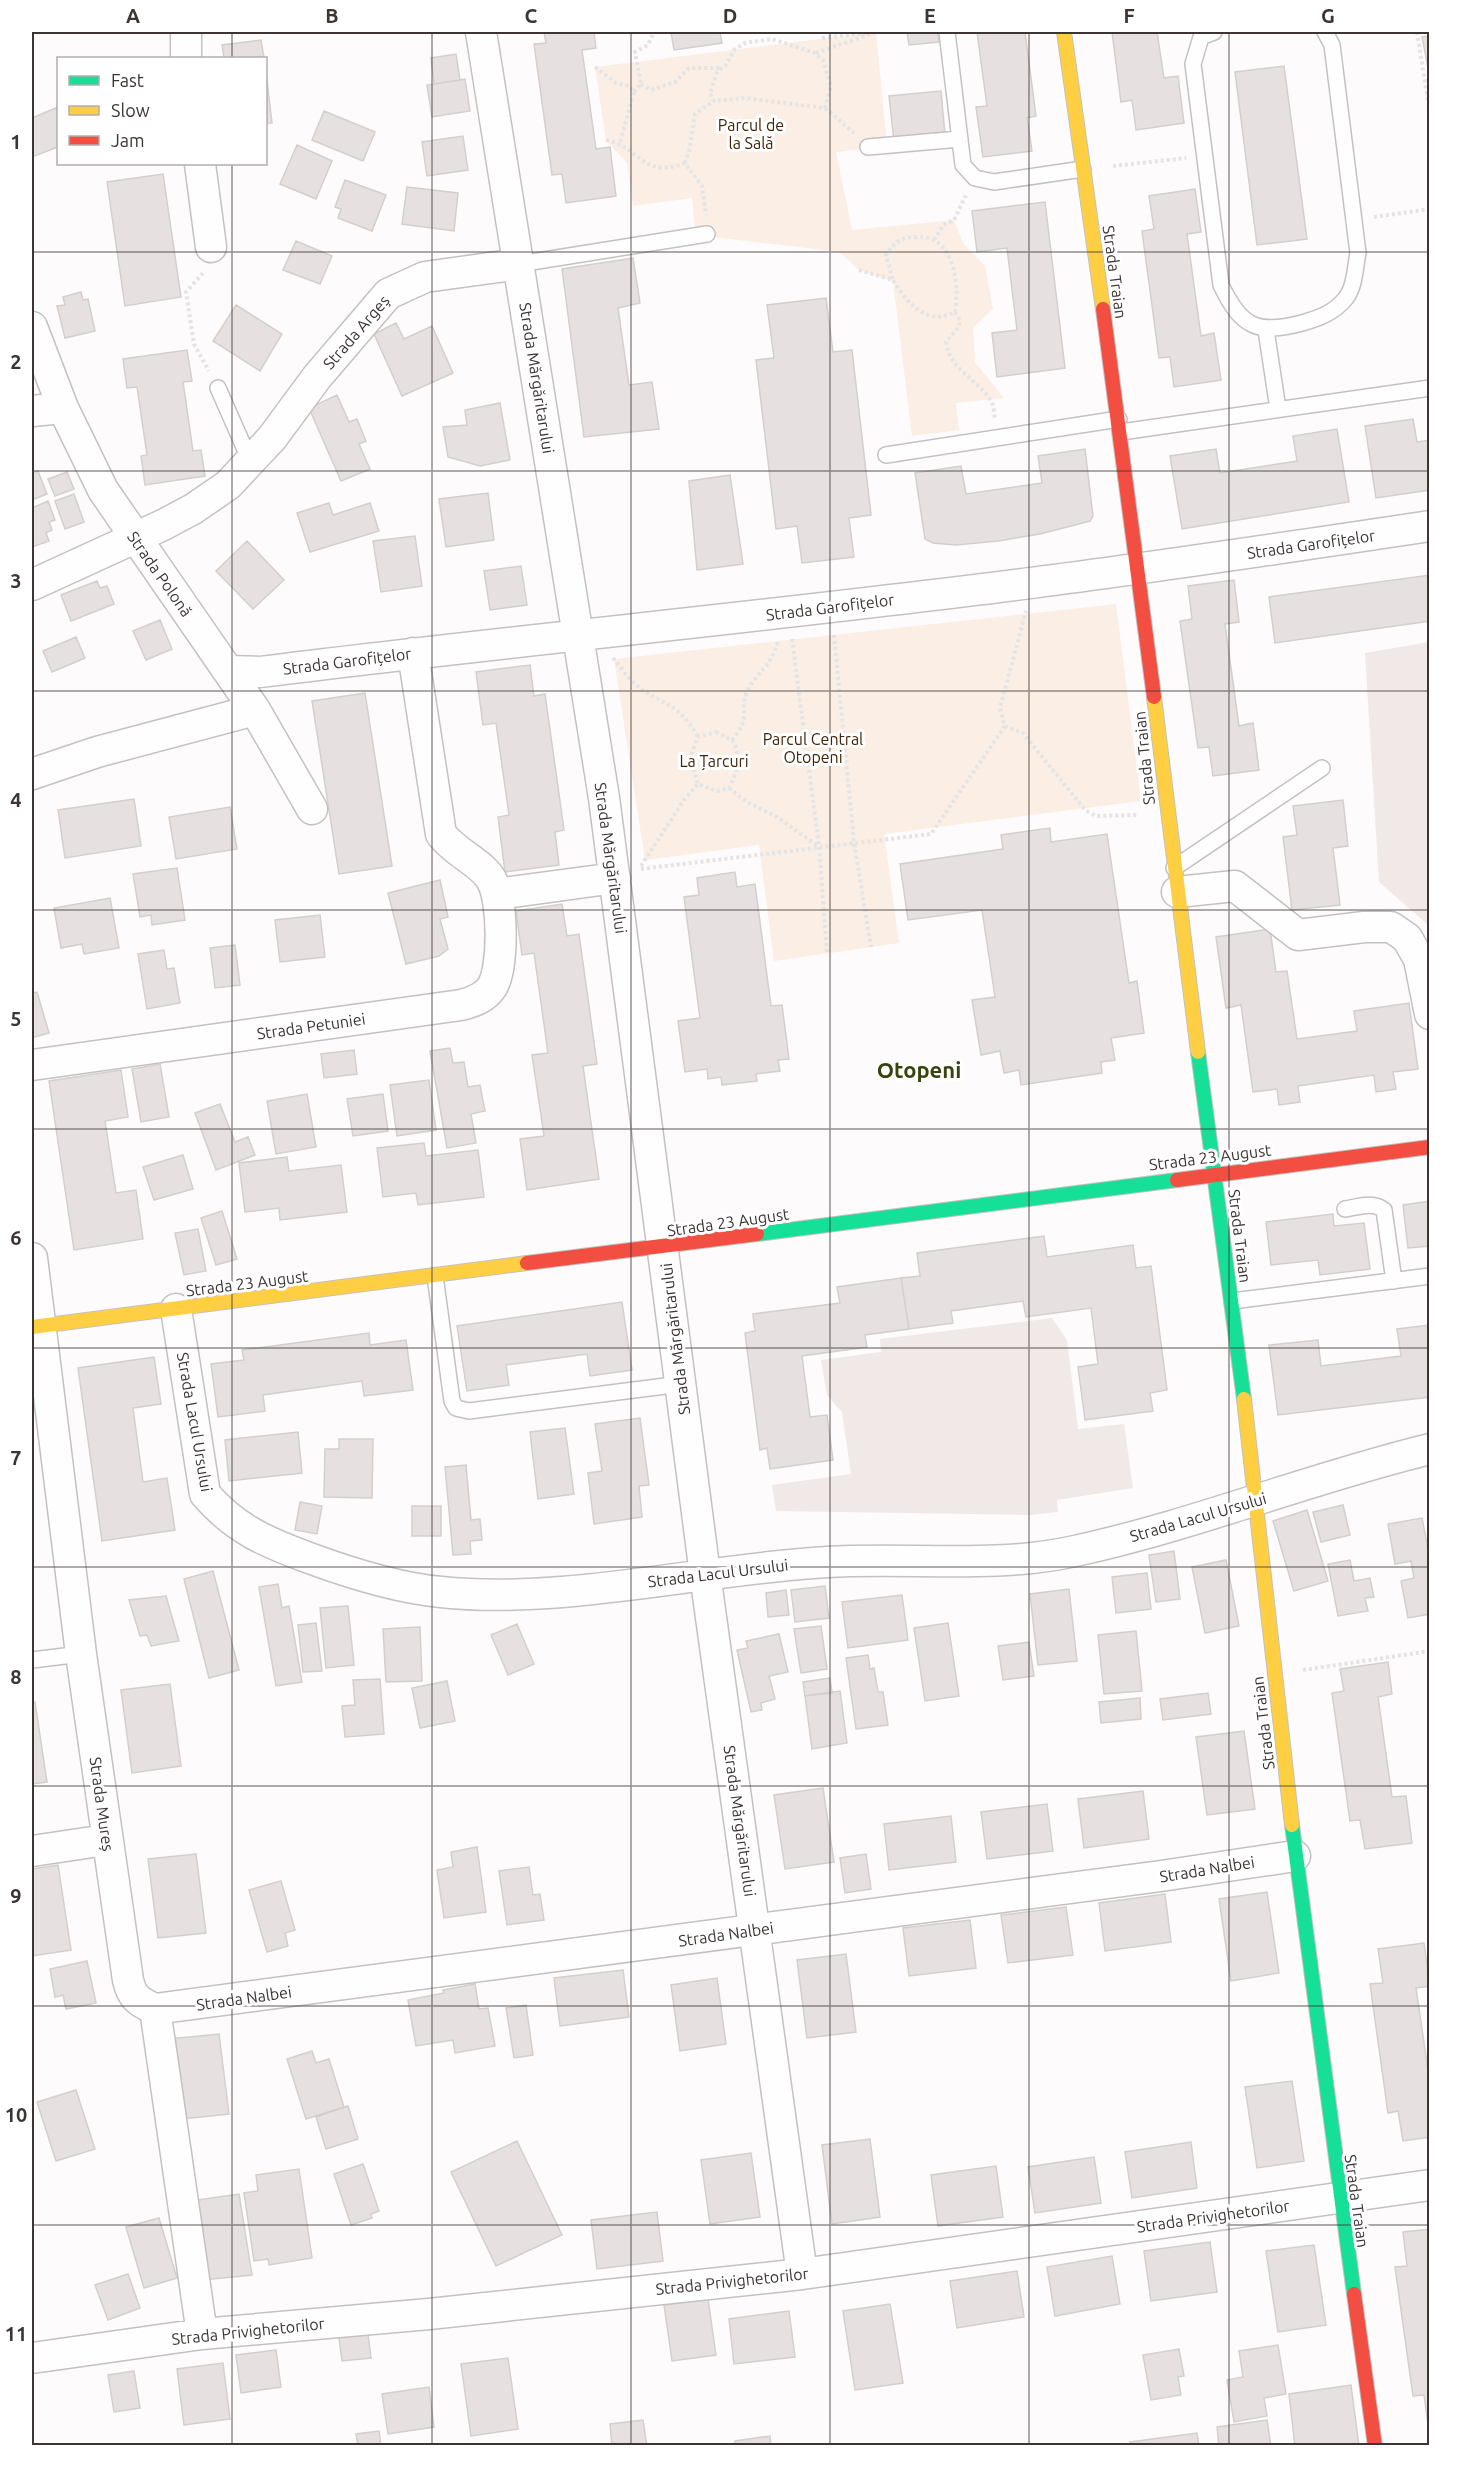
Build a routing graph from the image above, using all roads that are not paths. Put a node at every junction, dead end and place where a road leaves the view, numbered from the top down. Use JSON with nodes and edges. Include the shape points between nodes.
{"nodes":[{"id":1,"x":186,"y":32,"type":"edge"},
{"id":2,"x":481,"y":32,"type":"edge"},
{"id":3,"x":947,"y":32,"type":"edge"},
{"id":4,"x":1064,"y":32,"type":"edge"},
{"id":5,"x":1191,"y":32,"type":"edge"},
{"id":6,"x":1214,"y":32,"type":"edge"},
{"id":7,"x":1325,"y":32,"type":"edge"},
{"id":8,"x":186,"y":57,"type":"edge"},
{"id":9,"x":1192,"y":64,"type":"junction"},
{"id":10,"x":960,"y":139,"type":"junction"},
{"id":11,"x":868,"y":147,"type":"road end"},
{"id":12,"x":200,"y":165,"type":"edge"},
{"id":13,"x":1083,"y":169,"type":"junction"},
{"id":14,"x":707,"y":234,"type":"road end"},
{"id":15,"x":211,"y":247,"type":"road end"},
{"id":16,"x":519,"y":264,"type":"junction"},
{"id":17,"x":32,"y":327,"type":"edge"},
{"id":18,"x":1266,"y":330,"type":"junction"},
{"id":19,"x":218,"y":388,"type":"road end"},
{"id":20,"x":1430,"y":388,"type":"edge"},
{"id":21,"x":63,"y":408,"type":"junction"},
{"id":22,"x":1278,"y":409,"type":"junction"},
{"id":23,"x":32,"y":411,"type":"edge"},
{"id":24,"x":1120,"y":426,"type":"junction"},
{"id":25,"x":886,"y":455,"type":"dead end"},
{"id":26,"x":251,"y":463,"type":"junction"},
{"id":27,"x":1430,"y":526,"type":"edge"},
{"id":28,"x":134,"y":537,"type":"junction"},
{"id":29,"x":1139,"y":568,"type":"junction"},
{"id":30,"x":32,"y":585,"type":"edge"},
{"id":31,"x":578,"y":634,"type":"junction"},
{"id":32,"x":413,"y":653,"type":"junction"},
{"id":33,"x":228,"y":671,"type":"junction"},
{"id":34,"x":255,"y":710,"type":"junction"},
{"id":35,"x":1322,"y":768,"type":"dead end"},
{"id":36,"x":32,"y":774,"type":"edge"},
{"id":37,"x":312,"y":809,"type":"dead end"},
{"id":38,"x":622,"y":873,"type":"junction"},
{"id":39,"x":1175,"y":880,"type":"junction"},
{"id":40,"x":497,"y":894,"type":"junction"},
{"id":41,"x":1430,"y":1014,"type":"edge"},
{"id":42,"x":32,"y":1065,"type":"edge"},
{"id":43,"x":1430,"y":1147,"type":"edge"},
{"id":44,"x":1216,"y":1173,"type":"junction"},
{"id":45,"x":1345,"y":1209,"type":"dead end"},
{"id":46,"x":664,"y":1247,"type":"junction"},
{"id":47,"x":32,"y":1258,"type":"edge"},
{"id":48,"x":435,"y":1276,"type":"junction"},
{"id":49,"x":1430,"y":1276,"type":"edge"},
{"id":50,"x":1394,"y":1281,"type":"junction"},
{"id":51,"x":1232,"y":1301,"type":"junction"},
{"id":52,"x":176,"y":1309,"type":"junction"},
{"id":53,"x":36,"y":1326,"type":"edge"},
{"id":54,"x":681,"y":1384,"type":"junction"},
{"id":55,"x":1430,"y":1449,"type":"edge"},
{"id":56,"x":1257,"y":1500,"type":"junction"},
{"id":57,"x":705,"y":1574,"type":"junction"},
{"id":58,"x":81,"y":1654,"type":"junction"},
{"id":59,"x":32,"y":1660,"type":"edge"},
{"id":60,"x":106,"y":1840,"type":"junction"},
{"id":61,"x":32,"y":1851,"type":"edge"},
{"id":62,"x":1295,"y":1856,"type":"junction"},
{"id":63,"x":755,"y":1930,"type":"junction"},
{"id":64,"x":155,"y":2009,"type":"junction"},
{"id":65,"x":1430,"y":2185,"type":"edge"},
{"id":66,"x":1340,"y":2198,"type":"junction"},
{"id":67,"x":802,"y":2274,"type":"junction"},
{"id":68,"x":202,"y":2334,"type":"junction"},
{"id":69,"x":32,"y":2358,"type":"edge"},
{"id":70,"x":1375,"y":2445,"type":"edge"}],
"edges":[{"from":1,"to":8,"type":"street"},
{"from":2,"to":16,"type":"street"},
{"from":3,"to":10,"type":"lane"},
{"from":4,"to":13,"type":"street","name":"Strada Traian"},
{"from":5,"to":9,"type":"lane"},
{"from":6,"to":9,"type":"lane","via":[[1202,37]]},
{"from":7,"to":18,"type":"lane","via":[[1332,45],[1358,253],[1352,286],[1346,297],[1323,317]]},
{"from":9,"to":18,"type":"lane","via":[[1221,285],[1230,305],[1245,321]]},
{"from":10,"to":11,"type":"lane"},
{"from":10,"to":13,"type":"lane","via":[[963,165],[975,178],[994,183]]},
{"from":12,"to":15,"type":"street"},
{"from":13,"to":24,"type":"street","name":"Strada Traian"},
{"from":14,"to":16,"type":"lane"},
{"from":16,"to":26,"type":"street","name":"Strada Argeș","via":[[425,277],[388,294]]},
{"from":16,"to":31,"type":"street","name":"Strada Mărgăritarului"},
{"from":17,"to":21,"type":"street","name":"Strada Polonă"},
{"from":18,"to":22,"type":"lane"},
{"from":19,"to":26,"type":"lane"},
{"from":20,"to":22,"type":"lane"},
{"from":21,"to":23,"type":"street"},
{"from":21,"to":28,"type":"street","name":"Strada Polonă","via":[[103,490]]},
{"from":22,"to":24,"type":"lane"},
{"from":24,"to":25,"type":"lane","via":[[997,438]]},
{"from":24,"to":29,"type":"street","name":"Strada Traian"},
{"from":26,"to":28,"type":"street","name":"Strada Argeș","via":[[193,509]]},
{"from":27,"to":29,"type":"street","name":"Strada Garofițelor"},
{"from":28,"to":30,"type":"street","name":"Strada Argeș"},
{"from":28,"to":33,"type":"street","name":"Strada Polonă"},
{"from":29,"to":31,"type":"street","name":"Strada Garofițelor","via":[[831,607],[782,617]]},
{"from":29,"to":39,"type":"street","name":"Strada Traian"},
{"from":31,"to":32,"type":"street","name":"Strada Garofițelor"},
{"from":31,"to":38,"type":"street","name":"Strada Mărgăritarului"},
{"from":32,"to":33,"type":"street","name":"Strada Garofițelor","via":[[260,672]]},
{"from":32,"to":40,"type":"street","via":[[441,834],[452,848],[482,869]]},
{"from":33,"to":34,"type":"street","name":"Strada Polonă"},
{"from":34,"to":36,"type":"street","via":[[97,752]]},
{"from":34,"to":37,"type":"street","name":"Strada Polonă"},
{"from":35,"to":39,"type":"lane"},
{"from":38,"to":40,"type":"street"},
{"from":38,"to":46,"type":"street","name":"Strada Mărgăritarului"},
{"from":39,"to":41,"type":"street","via":[[1235,886],[1298,935],[1391,927],[1407,939],[1419,959]]},
{"from":39,"to":44,"type":"street","name":"Strada Traian"},
{"from":40,"to":42,"type":"street","name":"Strada Petuniei","via":[[497,976],[491,988],[473,1002]]},
{"from":43,"to":44,"type":"street","name":"Strada 23 August"},
{"from":44,"to":46,"type":"street","name":"Strada 23 August"},
{"from":44,"to":51,"type":"street","name":"Strada Traian"},
{"from":45,"to":50,"type":"lane","via":[[1378,1205],[1384,1210]]},
{"from":46,"to":48,"type":"street","name":"Strada 23 August"},
{"from":46,"to":54,"type":"street","name":"Strada Mărgăritarului"},
{"from":47,"to":53,"type":"street","name":"Strada Mureș"},
{"from":48,"to":52,"type":"street","name":"Strada 23 August"},
{"from":48,"to":54,"type":"lane","via":[[456,1408],[469,1411]]},
{"from":49,"to":50,"type":"lane"},
{"from":50,"to":51,"type":"lane"},
{"from":51,"to":56,"type":"street","name":"Strada Traian"},
{"from":52,"to":53,"type":"street","name":"Strada 23 August"},
{"from":52,"to":57,"type":"street","name":"Strada Lacul Ursului","via":[[205,1494],[224,1516],[249,1533],[336,1568],[440,1592],[550,1592]]},
{"from":53,"to":58,"type":"street","name":"Strada Mureș"},
{"from":54,"to":57,"type":"street","name":"Strada Mărgăritarului"},
{"from":55,"to":56,"type":"street","name":"Strada Lacul Ursului"},
{"from":56,"to":57,"type":"street","name":"Strada Lacul Ursului","via":[[1047,1556],[832,1561]]},
{"from":56,"to":62,"type":"street","name":"Strada Traian"},
{"from":57,"to":63,"type":"street","name":"Strada Mărgăritarului"},
{"from":58,"to":59,"type":"lane"},
{"from":58,"to":60,"type":"street","name":"Strada Mureș"},
{"from":60,"to":61,"type":"street"},
{"from":60,"to":64,"type":"street","name":"Strada Mureș","via":[[131,1994]]},
{"from":62,"to":63,"type":"street","name":"Strada Nalbei"},
{"from":62,"to":66,"type":"street","name":"Strada Traian"},
{"from":63,"to":64,"type":"street","name":"Strada Nalbei"},
{"from":63,"to":67,"type":"street","name":"Strada Mărgăritarului"},
{"from":64,"to":68,"type":"street"},
{"from":65,"to":66,"type":"street","name":"Strada Privighetorilor"},
{"from":66,"to":67,"type":"street","name":"Strada Privighetorilor"},
{"from":66,"to":70,"type":"street","name":"Strada Traian"},
{"from":67,"to":68,"type":"street","name":"Strada Privighetorilor"},
{"from":68,"to":69,"type":"street","name":"Strada Privighetorilor"}]}
